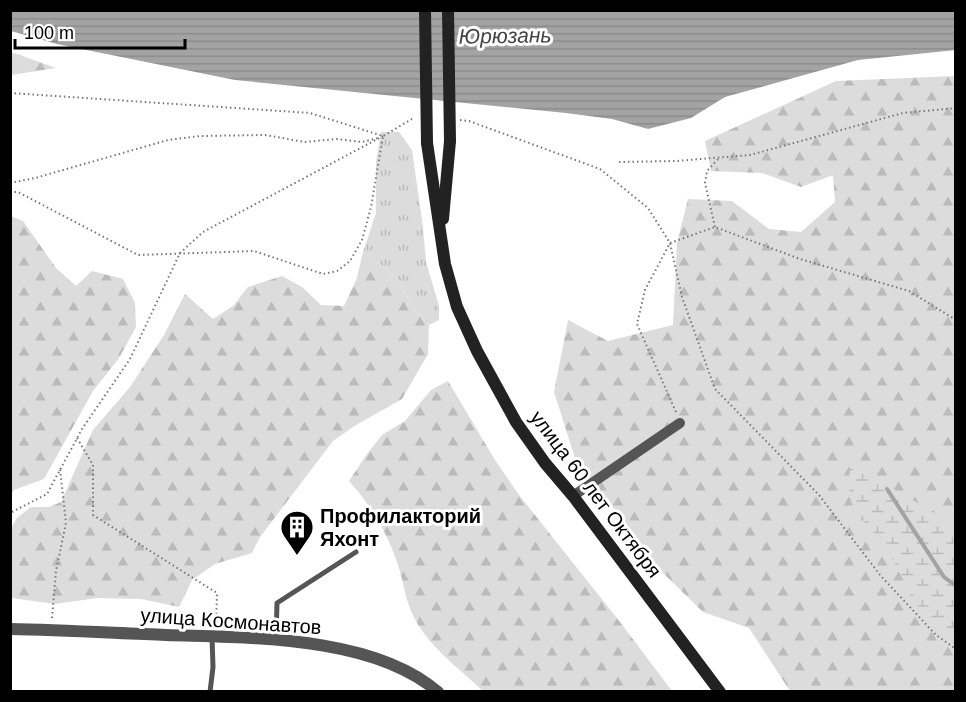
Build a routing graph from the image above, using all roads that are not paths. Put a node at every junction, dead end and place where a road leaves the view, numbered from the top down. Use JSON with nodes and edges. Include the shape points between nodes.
{"nodes":[{"id":1,"x":425,"y":10,"type":"edge"},
{"id":2,"x":448,"y":10,"type":"edge"},
{"id":3,"x":442,"y":238,"type":"junction"},
{"id":4,"x":680,"y":423,"type":"road end"},
{"id":5,"x":573,"y":496,"type":"junction"},
{"id":6,"x":356,"y":552,"type":"dead end"},
{"id":7,"x":10,"y":628,"type":"edge"},
{"id":8,"x":212,"y":637,"type":"junction"},
{"id":9,"x":276,"y":641,"type":"junction"},
{"id":10,"x":210,"y":692,"type":"edge"},
{"id":11,"x":438,"y":692,"type":"edge"},
{"id":12,"x":720,"y":692,"type":"edge"}],
"edges":[{"from":1,"to":3,"type":"main road","bridge":true,"via":[[427,143]]},
{"from":2,"to":3,"type":"main road","bridge":true,"via":[[450,141]]},
{"from":3,"to":5,"type":"main road","name":"улица 60 лет Октября","via":[[451,288],[477,351],[516,422]]},
{"from":4,"to":5,"type":"street"},
{"from":5,"to":12,"type":"main road","name":"улица 60 лет Октября"},
{"from":6,"to":9,"type":"lane","via":[[277,603]]},
{"from":7,"to":8,"type":"street","name":"улица Космонавтов"},
{"from":8,"to":9,"type":"street","name":"улица Космонавтов"},
{"from":8,"to":10,"type":"lane"},
{"from":9,"to":11,"type":"street","name":"улица Космонавтов","via":[[325,646],[366,656],[408,671]]}]}
